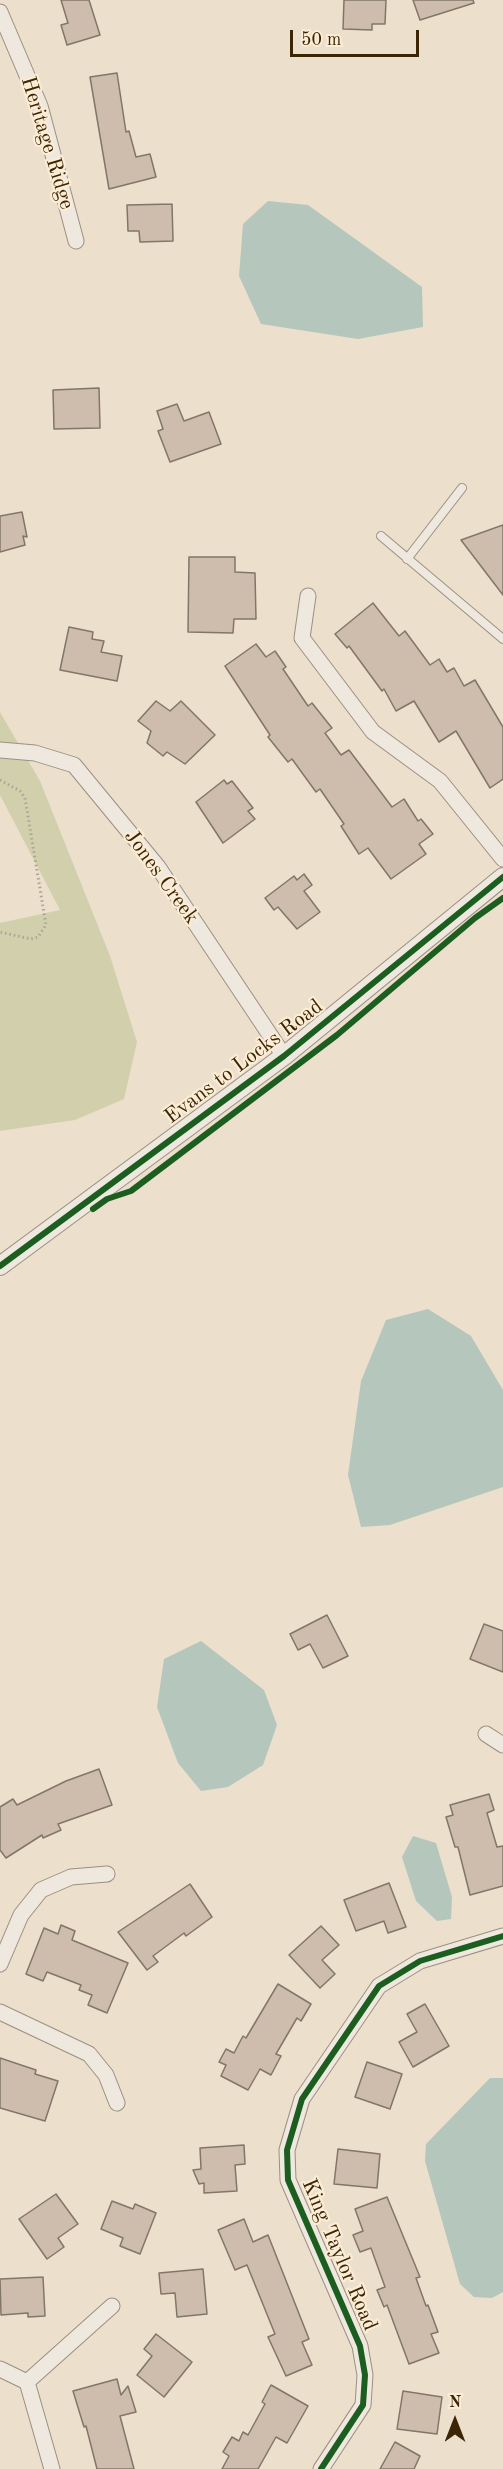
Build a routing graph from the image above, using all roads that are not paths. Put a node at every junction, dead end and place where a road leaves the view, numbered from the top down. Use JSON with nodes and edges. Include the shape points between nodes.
{"nodes":[{"id":1,"x":0,"y":12,"type":"edge"},
{"id":2,"x":76,"y":241,"type":"dead end"},
{"id":3,"x":462,"y":488,"type":"dead end"},
{"id":4,"x":381,"y":536,"type":"dead end"},
{"id":5,"x":407,"y":559,"type":"junction"},
{"id":6,"x":309,"y":596,"type":"dead end"},
{"id":7,"x":503,"y":639,"type":"edge"},
{"id":8,"x":0,"y":750,"type":"edge"},
{"id":9,"x":503,"y":860,"type":"edge"},
{"id":10,"x":503,"y":877,"type":"edge"},
{"id":11,"x":284,"y":1056,"type":"junction"},
{"id":12,"x":0,"y":1266,"type":"edge"},
{"id":13,"x":486,"y":1734,"type":"dead end"},
{"id":14,"x":503,"y":1745,"type":"edge"},
{"id":15,"x":107,"y":1874,"type":"dead end"},
{"id":16,"x":503,"y":1936,"type":"edge"},
{"id":17,"x":0,"y":1964,"type":"edge"},
{"id":18,"x":0,"y":2012,"type":"edge"},
{"id":19,"x":117,"y":2103,"type":"dead end"},
{"id":20,"x":112,"y":2306,"type":"dead end"},
{"id":21,"x":0,"y":2369,"type":"edge"},
{"id":22,"x":27,"y":2382,"type":"junction"},
{"id":23,"x":52,"y":2469,"type":"edge"},
{"id":24,"x":321,"y":2469,"type":"edge"}],
"edges":[{"from":1,"to":2,"type":"street","name":"Heritage Ridge","via":[[40,106]]},
{"from":3,"to":5,"type":"lane"},
{"from":4,"to":5,"type":"lane"},
{"from":5,"to":7,"type":"lane"},
{"from":6,"to":9,"type":"street","via":[[302,638],[373,732],[440,781]]},
{"from":8,"to":11,"type":"street","name":"Jones Creek","via":[[35,753],[74,765],[158,867]]},
{"from":10,"to":11,"type":"street","name":"Evans to Locks Road"},
{"from":11,"to":12,"type":"street","name":"Evans to Locks Road"},
{"from":13,"to":14,"type":"street"},
{"from":15,"to":17,"type":"street","via":[[71,1877],[41,1890],[21,1915]]},
{"from":16,"to":24,"type":"street","name":"King Taylor Road","via":[[420,1961],[379,1986],[302,2099],[287,2150],[288,2180],[360,2346],[365,2375],[363,2405]]},
{"from":18,"to":19,"type":"street","via":[[89,2054],[106,2075]]},
{"from":20,"to":22,"type":"street"},
{"from":21,"to":22,"type":"street"},
{"from":22,"to":23,"type":"street"}]}
